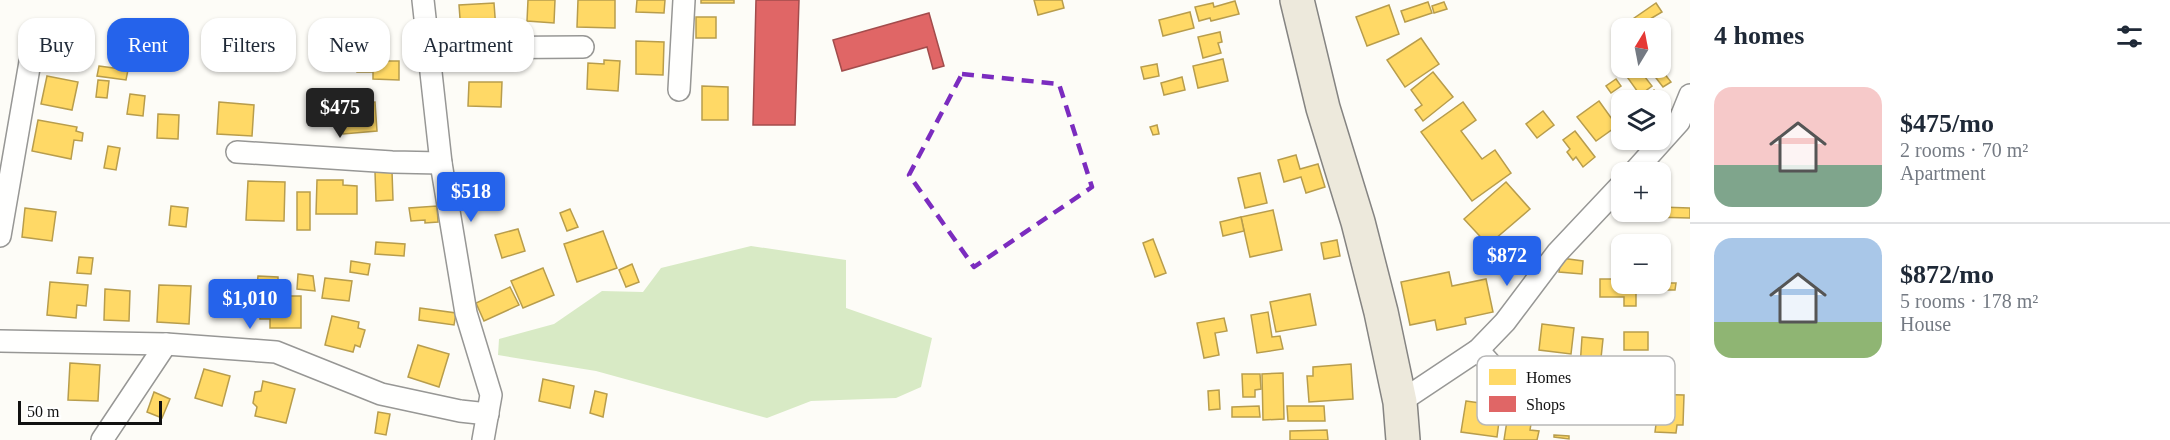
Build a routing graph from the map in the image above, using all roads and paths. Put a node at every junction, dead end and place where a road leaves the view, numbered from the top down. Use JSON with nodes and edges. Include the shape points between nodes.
{"nodes":[{"id":1,"x":423,"y":0,"type":"edge"},
{"id":2,"x":684,"y":0,"type":"edge"},
{"id":3,"x":1297,"y":0,"type":"edge"},
{"id":4,"x":425,"y":18,"type":"edge"},
{"id":5,"x":534,"y":47,"type":"edge"},
{"id":6,"x":584,"y":47,"type":"dead end"},
{"id":7,"x":27,"y":72,"type":"edge"},
{"id":8,"x":431,"y":72,"type":"edge"},
{"id":9,"x":680,"y":90,"type":"dead end"},
{"id":10,"x":1690,"y":95,"type":"edge"},
{"id":11,"x":237,"y":152,"type":"dead end"},
{"id":12,"x":1643,"y":162,"type":"edge"},
{"id":13,"x":441,"y":164,"type":"junction"},
{"id":14,"x":1611,"y":196,"type":"edge"},
{"id":15,"x":0,"y":236,"type":"edge"},
{"id":16,"x":0,"y":341,"type":"edge"},
{"id":17,"x":166,"y":344,"type":"junction"},
{"id":18,"x":1479,"y":350,"type":"junction"},
{"id":19,"x":1484,"y":356,"type":"edge"},
{"id":20,"x":1400,"y":402,"type":"junction"},
{"id":21,"x":488,"y":414,"type":"junction"},
{"id":22,"x":102,"y":440,"type":"edge"},
{"id":23,"x":483,"y":440,"type":"edge"},
{"id":24,"x":1403,"y":440,"type":"edge"}],
"edges":[{"from":1,"to":4,"type":"street"},
{"from":2,"to":9,"type":"street"},
{"from":3,"to":20,"type":"main road","via":[[1323,108],[1367,255]]},
{"from":5,"to":6,"type":"street"},
{"from":7,"to":15,"type":"street"},
{"from":8,"to":13,"type":"street"},
{"from":10,"to":12,"type":"street","via":[[1679,122]]},
{"from":11,"to":13,"type":"street"},
{"from":13,"to":21,"type":"street","via":[[466,314],[491,395]]},
{"from":14,"to":18,"type":"street","via":[[1557,253]]},
{"from":16,"to":17,"type":"street"},
{"from":17,"to":21,"type":"street","via":[[276,352],[381,394]]},
{"from":17,"to":22,"type":"street"},
{"from":18,"to":19,"type":"street"},
{"from":18,"to":20,"type":"street"},
{"from":20,"to":24,"type":"main road"},
{"from":21,"to":23,"type":"street"}]}
